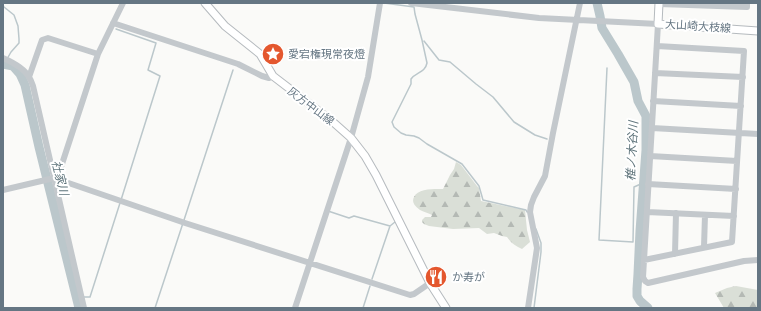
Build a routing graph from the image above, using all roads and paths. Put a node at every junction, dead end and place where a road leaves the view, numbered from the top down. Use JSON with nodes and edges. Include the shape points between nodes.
{"nodes":[{"id":1,"x":123,"y":3,"type":"edge"},
{"id":2,"x":205,"y":3,"type":"edge"},
{"id":3,"x":380,"y":3,"type":"edge"},
{"id":4,"x":411,"y":3,"type":"edge"},
{"id":5,"x":580,"y":3,"type":"edge"},
{"id":6,"x":659,"y":3,"type":"edge"},
{"id":7,"x":747,"y":3,"type":"edge"},
{"id":8,"x":577,"y":19,"type":"junction"},
{"id":9,"x":113,"y":23,"type":"junction"},
{"id":10,"x":658,"y":24,"type":"junction"},
{"id":11,"x":758,"y":30,"type":"edge"},
{"id":12,"x":657,"y":46,"type":"junction"},
{"id":13,"x":98,"y":54,"type":"junction"},
{"id":14,"x":3,"y":58,"type":"edge"},
{"id":15,"x":655,"y":73,"type":"junction"},
{"id":16,"x":273,"y":76,"type":"junction"},
{"id":17,"x":30,"y":77,"type":"junction"},
{"id":18,"x":743,"y":77,"type":"junction"},
{"id":19,"x":654,"y":101,"type":"junction"},
{"id":20,"x":741,"y":106,"type":"junction"},
{"id":21,"x":652,"y":128,"type":"junction"},
{"id":22,"x":739,"y":134,"type":"junction"},
{"id":23,"x":758,"y":134,"type":"edge"},
{"id":24,"x":351,"y":138,"type":"junction"},
{"id":25,"x":650,"y":156,"type":"junction"},
{"id":26,"x":737,"y":161,"type":"junction"},
{"id":27,"x":54,"y":178,"type":"junction"},
{"id":28,"x":648,"y":184,"type":"junction"},
{"id":29,"x":736,"y":189,"type":"junction"},
{"id":30,"x":3,"y":190,"type":"edge"},
{"id":31,"x":647,"y":212,"type":"junction"},
{"id":32,"x":676,"y":213,"type":"junction"},
{"id":33,"x":705,"y":215,"type":"junction"},
{"id":34,"x":734,"y":216,"type":"junction"},
{"id":35,"x":704,"y":247,"type":"junction"},
{"id":36,"x":675,"y":254,"type":"junction"},
{"id":37,"x":644,"y":260,"type":"junction"},
{"id":38,"x":758,"y":260,"type":"edge"},
{"id":39,"x":310,"y":262,"type":"junction"},
{"id":40,"x":430,"y":283,"type":"junction"},
{"id":41,"x":84,"y":308,"type":"edge"},
{"id":42,"x":295,"y":308,"type":"edge"},
{"id":43,"x":446,"y":308,"type":"edge"},
{"id":44,"x":528,"y":308,"type":"edge"}],
"edges":[{"from":1,"to":9,"type":"street"},
{"from":2,"to":16,"type":"main road","name":"灰方中山線","via":[[225,26],[260,54]]},
{"from":3,"to":24,"type":"street","via":[[368,77]]},
{"from":4,"to":8,"type":"street","via":[[540,18]]},
{"from":5,"to":8,"type":"street"},
{"from":6,"to":7,"type":"street","via":[[747,8]]},
{"from":6,"to":10,"type":"main road","name":"大山崎大枝線"},
{"from":8,"to":10,"type":"street"},
{"from":8,"to":44,"type":"street","via":[[545,176],[531,205],[530,218],[537,248]]},
{"from":9,"to":13,"type":"street"},
{"from":9,"to":16,"type":"street","via":[[238,64],[262,76]]},
{"from":10,"to":11,"type":"main road","name":"大山崎大枝線"},
{"from":10,"to":12,"type":"street"},
{"from":12,"to":15,"type":"street"},
{"from":12,"to":18,"type":"street","via":[[744,51]]},
{"from":13,"to":17,"type":"street","via":[[48,38],[44,39]]},
{"from":13,"to":27,"type":"street","via":[[61,167]]},
{"from":14,"to":17,"type":"street","via":[[16,64]]},
{"from":15,"to":18,"type":"street"},
{"from":15,"to":19,"type":"street"},
{"from":16,"to":24,"type":"main road","name":"灰方中山線"},
{"from":17,"to":27,"type":"street"},
{"from":18,"to":20,"type":"street"},
{"from":19,"to":20,"type":"street"},
{"from":19,"to":21,"type":"street"},
{"from":20,"to":22,"type":"street"},
{"from":21,"to":22,"type":"street"},
{"from":21,"to":25,"type":"street"},
{"from":22,"to":23,"type":"street"},
{"from":22,"to":26,"type":"street"},
{"from":24,"to":39,"type":"street"},
{"from":24,"to":40,"type":"main road","name":"灰方中山線","via":[[376,175]]},
{"from":25,"to":26,"type":"street"},
{"from":25,"to":28,"type":"street"},
{"from":26,"to":29,"type":"street"},
{"from":27,"to":30,"type":"street"},
{"from":27,"to":39,"type":"street"},
{"from":27,"to":41,"type":"street"},
{"from":28,"to":29,"type":"street"},
{"from":28,"to":31,"type":"street"},
{"from":29,"to":34,"type":"street"},
{"from":31,"to":32,"type":"street"},
{"from":31,"to":37,"type":"street"},
{"from":32,"to":33,"type":"street"},
{"from":32,"to":36,"type":"street"},
{"from":33,"to":34,"type":"street"},
{"from":33,"to":35,"type":"street"},
{"from":34,"to":35,"type":"street","via":[[732,242]]},
{"from":35,"to":36,"type":"street"},
{"from":36,"to":37,"type":"street"},
{"from":37,"to":38,"type":"street","via":[[643,277],[648,283]]},
{"from":39,"to":40,"type":"street","via":[[410,295]]},
{"from":39,"to":42,"type":"street"},
{"from":40,"to":43,"type":"main road","name":"灰方中山線"}]}
